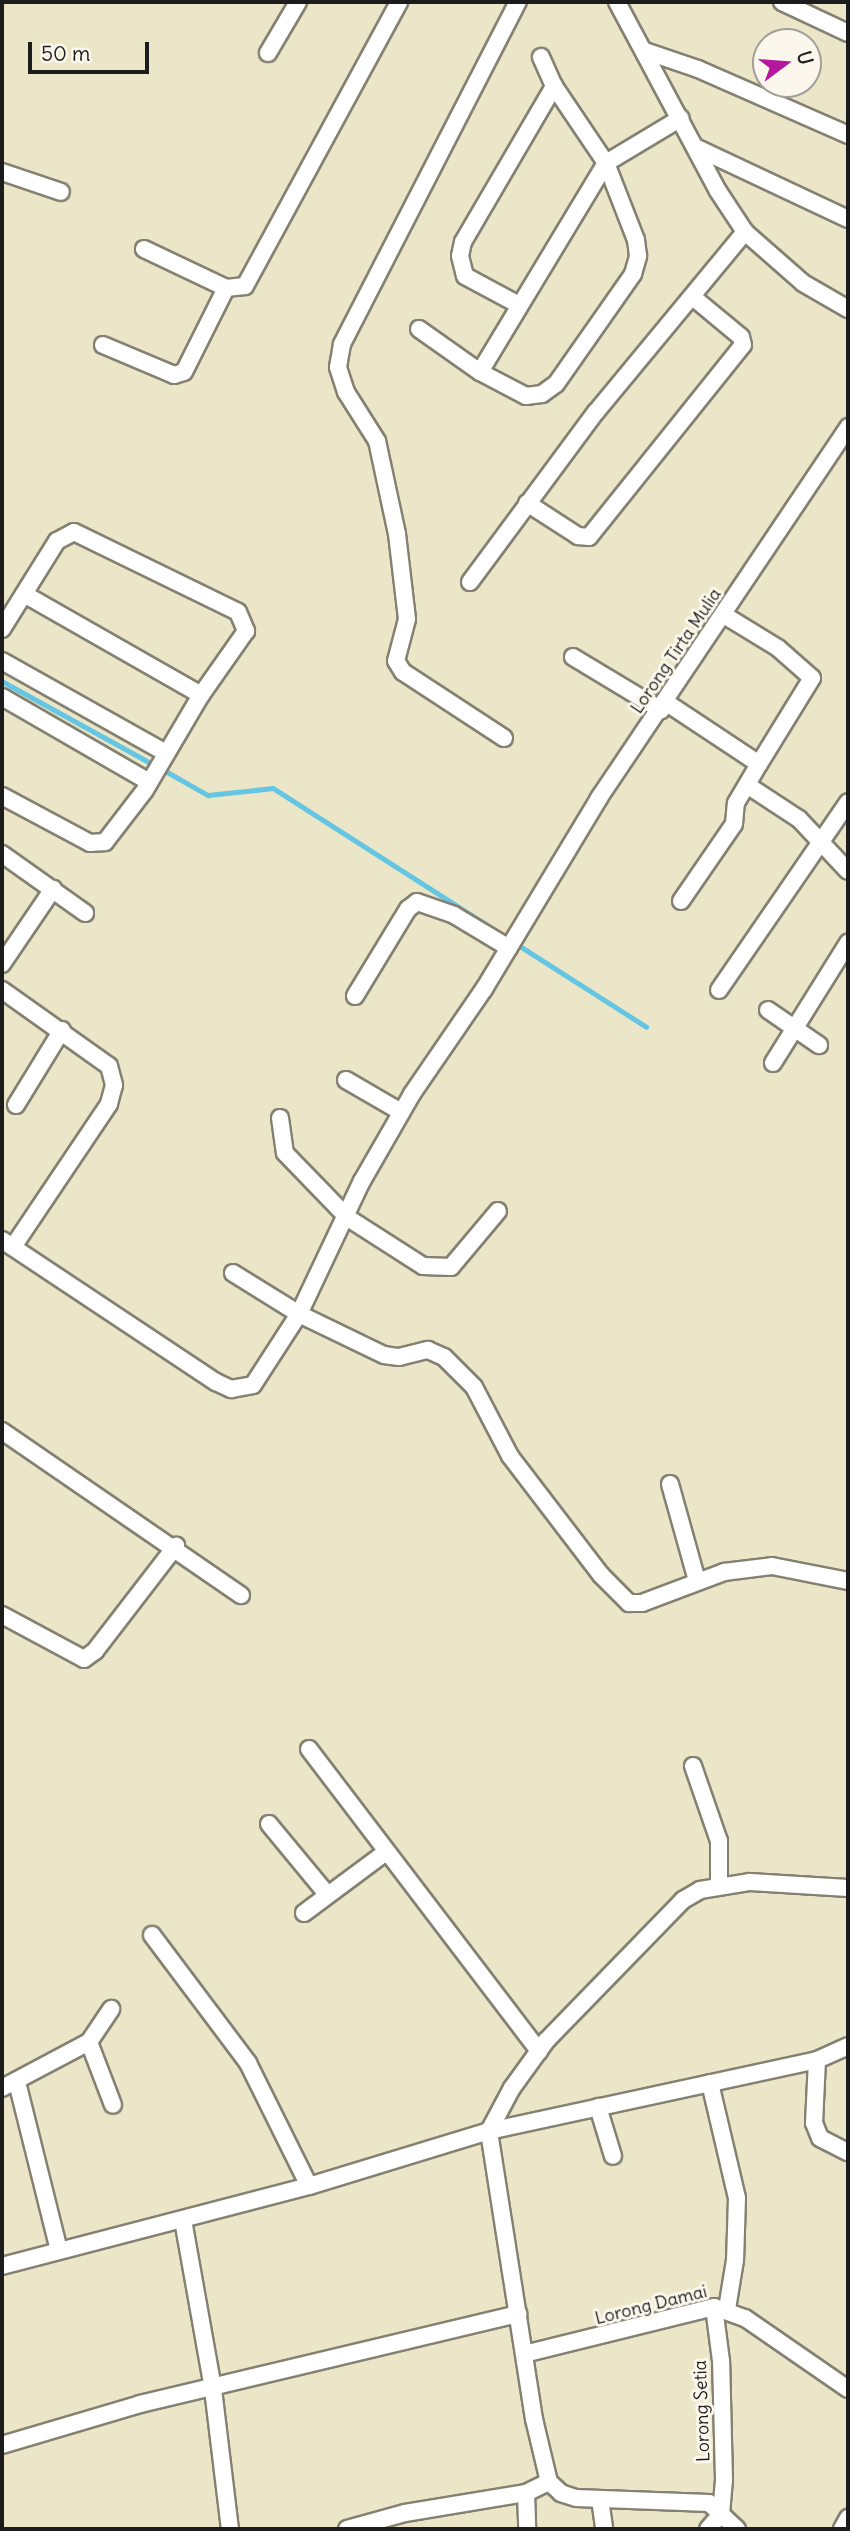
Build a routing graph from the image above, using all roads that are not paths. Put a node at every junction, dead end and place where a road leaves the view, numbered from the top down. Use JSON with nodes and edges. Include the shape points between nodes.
{"nodes":[{"id":1,"x":298,"y":2,"type":"edge"},
{"id":2,"x":399,"y":2,"type":"edge"},
{"id":3,"x":518,"y":2,"type":"edge"},
{"id":4,"x":617,"y":2,"type":"edge"},
{"id":5,"x":786,"y":3,"type":"edge"},
{"id":6,"x":848,"y":33,"type":"edge"},
{"id":7,"x":645,"y":51,"type":"junction"},
{"id":8,"x":268,"y":53,"type":"dead end"},
{"id":9,"x":541,"y":57,"type":"dead end"},
{"id":10,"x":554,"y":86,"type":"junction"},
{"id":11,"x":681,"y":118,"type":"junction"},
{"id":12,"x":848,"y":135,"type":"edge"},
{"id":13,"x":697,"y":148,"type":"junction"},
{"id":14,"x":606,"y":163,"type":"junction"},
{"id":15,"x":2,"y":172,"type":"edge"},
{"id":16,"x":61,"y":192,"type":"dead end"},
{"id":17,"x":848,"y":219,"type":"edge"},
{"id":18,"x":745,"y":232,"type":"junction"},
{"id":19,"x":144,"y":249,"type":"dead end"},
{"id":20,"x":226,"y":288,"type":"junction"},
{"id":21,"x":694,"y":298,"type":"junction"},
{"id":22,"x":519,"y":304,"type":"junction"},
{"id":23,"x":848,"y":309,"type":"edge"},
{"id":24,"x":419,"y":329,"type":"dead end"},
{"id":25,"x":103,"y":345,"type":"dead end"},
{"id":26,"x":480,"y":372,"type":"junction"},
{"id":27,"x":848,"y":427,"type":"edge"},
{"id":28,"x":527,"y":503,"type":"junction"},
{"id":29,"x":470,"y":582,"type":"dead end"},
{"id":30,"x":24,"y":594,"type":"junction"},
{"id":31,"x":724,"y":615,"type":"junction"},
{"id":32,"x":2,"y":629,"type":"edge"},
{"id":33,"x":573,"y":657,"type":"dead end"},
{"id":34,"x":2,"y":661,"type":"edge"},
{"id":35,"x":201,"y":695,"type":"junction"},
{"id":36,"x":2,"y":696,"type":"edge"},
{"id":37,"x":664,"y":707,"type":"junction"},
{"id":38,"x":504,"y":738,"type":"dead end"},
{"id":39,"x":165,"y":756,"type":"junction"},
{"id":40,"x":759,"y":764,"type":"junction"},
{"id":41,"x":152,"y":779,"type":"junction"},
{"id":42,"x":747,"y":785,"type":"junction"},
{"id":43,"x":2,"y":796,"type":"edge"},
{"id":44,"x":848,"y":803,"type":"edge"},
{"id":45,"x":822,"y":844,"type":"junction"},
{"id":46,"x":2,"y":854,"type":"edge"},
{"id":47,"x":848,"y":871,"type":"edge"},
{"id":48,"x":53,"y":889,"type":"junction"},
{"id":49,"x":681,"y":901,"type":"dead end"},
{"id":50,"x":85,"y":913,"type":"dead end"},
{"id":51,"x":848,"y":943,"type":"edge"},
{"id":52,"x":510,"y":947,"type":"junction"},
{"id":53,"x":2,"y":964,"type":"edge"},
{"id":54,"x":2,"y":990,"type":"edge"},
{"id":55,"x":719,"y":990,"type":"dead end"},
{"id":56,"x":355,"y":996,"type":"dead end"},
{"id":57,"x":768,"y":1010,"type":"dead end"},
{"id":58,"x":795,"y":1028,"type":"junction"},
{"id":59,"x":62,"y":1030,"type":"junction"},
{"id":60,"x":819,"y":1045,"type":"dead end"},
{"id":61,"x":773,"y":1063,"type":"dead end"},
{"id":62,"x":346,"y":1080,"type":"dead end"},
{"id":63,"x":16,"y":1105,"type":"dead end"},
{"id":64,"x":401,"y":1112,"type":"junction"},
{"id":65,"x":280,"y":1118,"type":"dead end"},
{"id":66,"x":498,"y":1211,"type":"dead end"},
{"id":67,"x":348,"y":1218,"type":"junction"},
{"id":68,"x":7,"y":1244,"type":"edge"},
{"id":69,"x":233,"y":1273,"type":"dead end"},
{"id":70,"x":299,"y":1314,"type":"junction"},
{"id":71,"x":2,"y":1430,"type":"edge"},
{"id":72,"x":670,"y":1484,"type":"dead end"},
{"id":73,"x":176,"y":1546,"type":"junction"},
{"id":74,"x":697,"y":1581,"type":"junction"},
{"id":75,"x":848,"y":1581,"type":"edge"},
{"id":76,"x":242,"y":1595,"type":"dead end"},
{"id":77,"x":2,"y":1615,"type":"edge"},
{"id":78,"x":309,"y":1749,"type":"dead end"},
{"id":79,"x":692,"y":1766,"type":"dead end"},
{"id":80,"x":269,"y":1825,"type":"dead end"},
{"id":81,"x":386,"y":1852,"type":"junction"},
{"id":82,"x":719,"y":1885,"type":"junction"},
{"id":83,"x":848,"y":1888,"type":"edge"},
{"id":84,"x":327,"y":1894,"type":"junction"},
{"id":85,"x":304,"y":1913,"type":"dead end"},
{"id":86,"x":152,"y":1935,"type":"dead end"},
{"id":87,"x":111,"y":2009,"type":"dead end"},
{"id":88,"x":89,"y":2042,"type":"junction"},
{"id":89,"x":848,"y":2046,"type":"edge"},
{"id":90,"x":539,"y":2051,"type":"junction"},
{"id":91,"x":817,"y":2060,"type":"junction"},
{"id":92,"x":710,"y":2084,"type":"junction"},
{"id":93,"x":9,"y":2085,"type":"edge"},
{"id":94,"x":113,"y":2105,"type":"dead end"},
{"id":95,"x":598,"y":2107,"type":"junction"},
{"id":96,"x":489,"y":2131,"type":"junction"},
{"id":97,"x":848,"y":2152,"type":"edge"},
{"id":98,"x":613,"y":2156,"type":"dead end"},
{"id":99,"x":309,"y":2186,"type":"junction"},
{"id":100,"x":183,"y":2220,"type":"junction"},
{"id":101,"x":59,"y":2251,"type":"junction"},
{"id":102,"x":2,"y":2266,"type":"edge"},
{"id":103,"x":721,"y":2308,"type":"junction"},
{"id":104,"x":518,"y":2314,"type":"junction"},
{"id":105,"x":524,"y":2354,"type":"junction"},
{"id":106,"x":213,"y":2389,"type":"junction"},
{"id":107,"x":848,"y":2389,"type":"edge"},
{"id":108,"x":2,"y":2445,"type":"edge"},
{"id":109,"x":549,"y":2482,"type":"junction"},
{"id":110,"x":526,"y":2493,"type":"junction"},
{"id":111,"x":600,"y":2499,"type":"junction"},
{"id":112,"x":722,"y":2514,"type":"junction"},
{"id":113,"x":848,"y":2518,"type":"edge"},
{"id":114,"x":230,"y":2529,"type":"edge"},
{"id":115,"x":347,"y":2529,"type":"edge"},
{"id":116,"x":527,"y":2529,"type":"edge"},
{"id":117,"x":604,"y":2529,"type":"edge"},
{"id":118,"x":708,"y":2529,"type":"edge"},
{"id":119,"x":737,"y":2529,"type":"edge"},
{"id":120,"x":842,"y":2529,"type":"edge"}],
"edges":[{"from":1,"to":8,"type":"street"},
{"from":2,"to":20,"type":"street","via":[[245,286]]},
{"from":3,"to":38,"type":"street","via":[[342,344],[338,367],[346,392],[377,441],[397,534],[407,619],[396,662],[403,672]]},
{"from":4,"to":7,"type":"street"},
{"from":5,"to":6,"type":"street"},
{"from":7,"to":11,"type":"street"},
{"from":7,"to":12,"type":"street","via":[[709,73]]},
{"from":9,"to":10,"type":"street"},
{"from":10,"to":14,"type":"street"},
{"from":10,"to":22,"type":"street","via":[[463,242],[460,256],[465,276]]},
{"from":11,"to":13,"type":"street"},
{"from":11,"to":14,"type":"street"},
{"from":13,"to":17,"type":"street"},
{"from":13,"to":18,"type":"street"},
{"from":14,"to":22,"type":"street"},
{"from":14,"to":26,"type":"street","via":[[636,240],[633,274],[556,384],[542,394],[526,396]]},
{"from":15,"to":16,"type":"street"},
{"from":18,"to":21,"type":"street"},
{"from":18,"to":23,"type":"street","via":[[803,283]]},
{"from":19,"to":20,"type":"street"},
{"from":20,"to":25,"type":"street","via":[[184,372],[174,374]]},
{"from":21,"to":28,"type":"street","via":[[596,412]]},
{"from":21,"to":28,"type":"street","via":[[741,337],[743,345],[589,537],[578,536]]},
{"from":22,"to":26,"type":"street"},
{"from":24,"to":26,"type":"street"},
{"from":27,"to":31,"type":"street","name":"Lorong Tirta Mulia"},
{"from":28,"to":29,"type":"street"},
{"from":30,"to":32,"type":"street"},
{"from":30,"to":35,"type":"street"},
{"from":30,"to":35,"type":"street","via":[[57,541],[74,532],[238,612],[246,631]]},
{"from":31,"to":37,"type":"street","name":"Lorong Tirta Mulia"},
{"from":31,"to":40,"type":"street","via":[[789,656],[812,678]]},
{"from":33,"to":37,"type":"street"},
{"from":34,"to":39,"type":"street"},
{"from":35,"to":39,"type":"street"},
{"from":36,"to":41,"type":"street"},
{"from":37,"to":40,"type":"street"},
{"from":37,"to":52,"type":"street","name":"Lorong Tirta Mulia","via":[[599,798]]},
{"from":39,"to":41,"type":"street"},
{"from":40,"to":42,"type":"street"},
{"from":41,"to":43,"type":"street","via":[[100,845]]},
{"from":42,"to":45,"type":"street","via":[[799,819]]},
{"from":42,"to":49,"type":"street","via":[[734,808],[734,824]]},
{"from":44,"to":45,"type":"street"},
{"from":45,"to":47,"type":"street"},
{"from":45,"to":55,"type":"street"},
{"from":46,"to":48,"type":"street"},
{"from":48,"to":50,"type":"street"},
{"from":48,"to":53,"type":"street"},
{"from":51,"to":58,"type":"street"},
{"from":52,"to":56,"type":"street","via":[[454,915],[417,902],[408,909]]},
{"from":52,"to":64,"type":"street","name":"Lorong Tirta Mulia"},
{"from":54,"to":59,"type":"street"},
{"from":57,"to":58,"type":"street"},
{"from":58,"to":60,"type":"street"},
{"from":58,"to":61,"type":"street"},
{"from":59,"to":63,"type":"street"},
{"from":59,"to":68,"type":"street","via":[[109,1066],[114,1085],[110,1104]]},
{"from":62,"to":64,"type":"street"},
{"from":64,"to":67,"type":"street","name":"Lorong Tirta Mulia","via":[[362,1181]]},
{"from":65,"to":67,"type":"street","via":[[285,1153]]},
{"from":66,"to":67,"type":"street","via":[[457,1262],[440,1269],[424,1266]]},
{"from":67,"to":70,"type":"street","name":"Lorong Tirta Mulia"},
{"from":68,"to":70,"type":"street","name":"Lorong Tirta Mulia","via":[[231,1389],[253,1385]]},
{"from":69,"to":70,"type":"street"},
{"from":70,"to":74,"type":"street","via":[[384,1355],[399,1357],[428,1350],[456,1367],[474,1387],[510,1456],[601,1575],[629,1603],[642,1603]]},
{"from":71,"to":73,"type":"street"},
{"from":72,"to":74,"type":"street"},
{"from":73,"to":76,"type":"street"},
{"from":73,"to":77,"type":"street","via":[[84,1659]]},
{"from":74,"to":75,"type":"street","via":[[772,1566]]},
{"from":78,"to":81,"type":"street"},
{"from":79,"to":82,"type":"street","via":[[719,1841]]},
{"from":80,"to":84,"type":"street"},
{"from":81,"to":84,"type":"street"},
{"from":81,"to":90,"type":"street"},
{"from":82,"to":83,"type":"street"},
{"from":82,"to":90,"type":"street","via":[[683,1900],[628,1952]]},
{"from":84,"to":85,"type":"street"},
{"from":86,"to":99,"type":"street","via":[[248,2063]]},
{"from":87,"to":88,"type":"street"},
{"from":88,"to":93,"type":"street"},
{"from":88,"to":94,"type":"street"},
{"from":89,"to":91,"type":"street"},
{"from":90,"to":96,"type":"street"},
{"from":91,"to":92,"type":"street"},
{"from":91,"to":97,"type":"street","via":[[814,2123],[820,2138]]},
{"from":92,"to":95,"type":"street"},
{"from":92,"to":103,"type":"street","name":"Lorong Setia","via":[[737,2198],[735,2260]]},
{"from":93,"to":101,"type":"street"},
{"from":95,"to":96,"type":"street"},
{"from":95,"to":98,"type":"street"},
{"from":96,"to":99,"type":"street"},
{"from":96,"to":104,"type":"street"},
{"from":99,"to":100,"type":"street"},
{"from":100,"to":101,"type":"street"},
{"from":100,"to":106,"type":"street"},
{"from":101,"to":102,"type":"street"},
{"from":103,"to":105,"type":"street","name":"Lorong Damai"},
{"from":103,"to":107,"type":"street","name":"Lorong Damai"},
{"from":103,"to":112,"type":"street","name":"Lorong Setia"},
{"from":104,"to":105,"type":"street"},
{"from":104,"to":106,"type":"street"},
{"from":105,"to":109,"type":"street"},
{"from":106,"to":108,"type":"street","via":[[140,2404]]},
{"from":106,"to":114,"type":"street"},
{"from":109,"to":110,"type":"street"},
{"from":109,"to":111,"type":"street","via":[[561,2493]]},
{"from":110,"to":115,"type":"street","via":[[405,2513]]},
{"from":110,"to":116,"type":"street"},
{"from":111,"to":112,"type":"street","via":[[695,2501],[709,2503]]},
{"from":111,"to":117,"type":"street"},
{"from":112,"to":118,"type":"street"},
{"from":112,"to":119,"type":"street"},
{"from":113,"to":120,"type":"street"}]}
